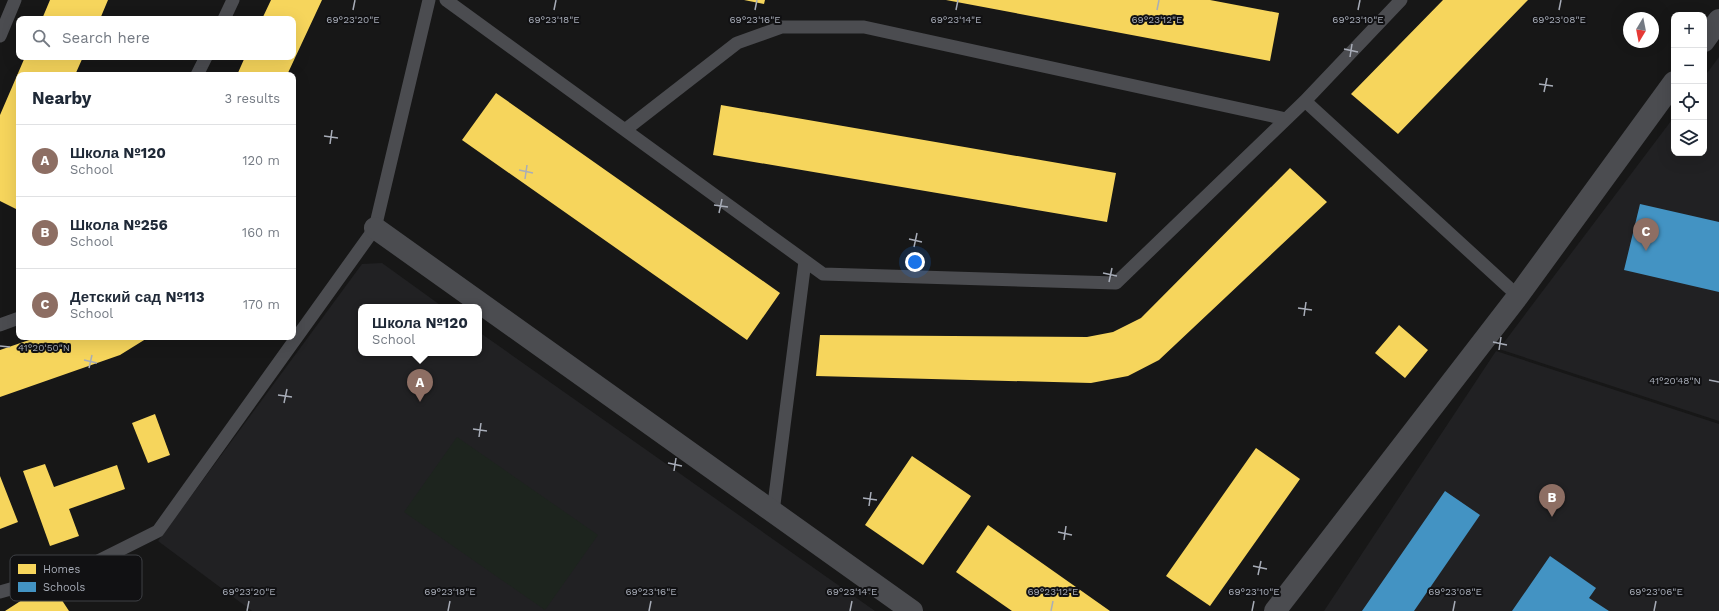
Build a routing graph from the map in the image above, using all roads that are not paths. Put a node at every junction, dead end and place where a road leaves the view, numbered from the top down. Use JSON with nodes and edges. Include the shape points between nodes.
{"nodes":[{"id":1,"x":15,"y":0,"type":"edge"},
{"id":2,"x":233,"y":0,"type":"edge"},
{"id":3,"x":429,"y":0,"type":"edge"},
{"id":4,"x":446,"y":0,"type":"edge"},
{"id":5,"x":1401,"y":0,"type":"edge"},
{"id":6,"x":225,"y":16,"type":"edge"},
{"id":7,"x":1719,"y":20,"type":"edge"},
{"id":8,"x":0,"y":36,"type":"edge"},
{"id":9,"x":1707,"y":37,"type":"edge"},
{"id":10,"x":204,"y":60,"type":"edge"},
{"id":11,"x":198,"y":72,"type":"edge"},
{"id":12,"x":1673,"y":84,"type":"edge"},
{"id":13,"x":1305,"y":101,"type":"junction"},
{"id":14,"x":1286,"y":119,"type":"junction"},
{"id":15,"x":625,"y":130,"type":"junction"},
{"id":16,"x":375,"y":228,"type":"junction"},
{"id":17,"x":805,"y":261,"type":"junction"},
{"id":18,"x":1518,"y":296,"type":"junction"},
{"id":19,"x":482,"y":304,"type":"edge"},
{"id":20,"x":482,"y":304,"type":"edge"},
{"id":21,"x":16,"y":319,"type":"edge"},
{"id":22,"x":0,"y":325,"type":"edge"},
{"id":23,"x":296,"y":338,"type":"edge"},
{"id":24,"x":295,"y":340,"type":"edge"},
{"id":25,"x":773,"y":512,"type":"junction"},
{"id":26,"x":110,"y":555,"type":"edge"},
{"id":27,"x":10,"y":589,"type":"edge"},
{"id":28,"x":0,"y":592,"type":"edge"},
{"id":29,"x":912,"y":611,"type":"edge"},
{"id":30,"x":1276,"y":611,"type":"edge"}],
"edges":[{"from":1,"to":8,"type":"lane"},
{"from":2,"to":6,"type":"lane"},
{"from":3,"to":16,"type":"lane"},
{"from":4,"to":15,"type":"lane"},
{"from":5,"to":13,"type":"lane"},
{"from":7,"to":9,"type":"street"},
{"from":10,"to":11,"type":"lane"},
{"from":12,"to":18,"type":"street"},
{"from":13,"to":14,"type":"lane"},
{"from":13,"to":18,"type":"lane"},
{"from":14,"to":15,"type":"lane","via":[[864,27],[782,27],[737,44]]},
{"from":14,"to":17,"type":"lane","via":[[1116,283],[823,274]]},
{"from":15,"to":17,"type":"lane"},
{"from":16,"to":19,"type":"street"},
{"from":16,"to":23,"type":"lane"},
{"from":17,"to":25,"type":"lane"},
{"from":18,"to":30,"type":"street"},
{"from":20,"to":25,"type":"street"},
{"from":21,"to":22,"type":"lane"},
{"from":24,"to":26,"type":"lane","via":[[158,531]]},
{"from":25,"to":29,"type":"street"},
{"from":27,"to":28,"type":"lane"}]}
